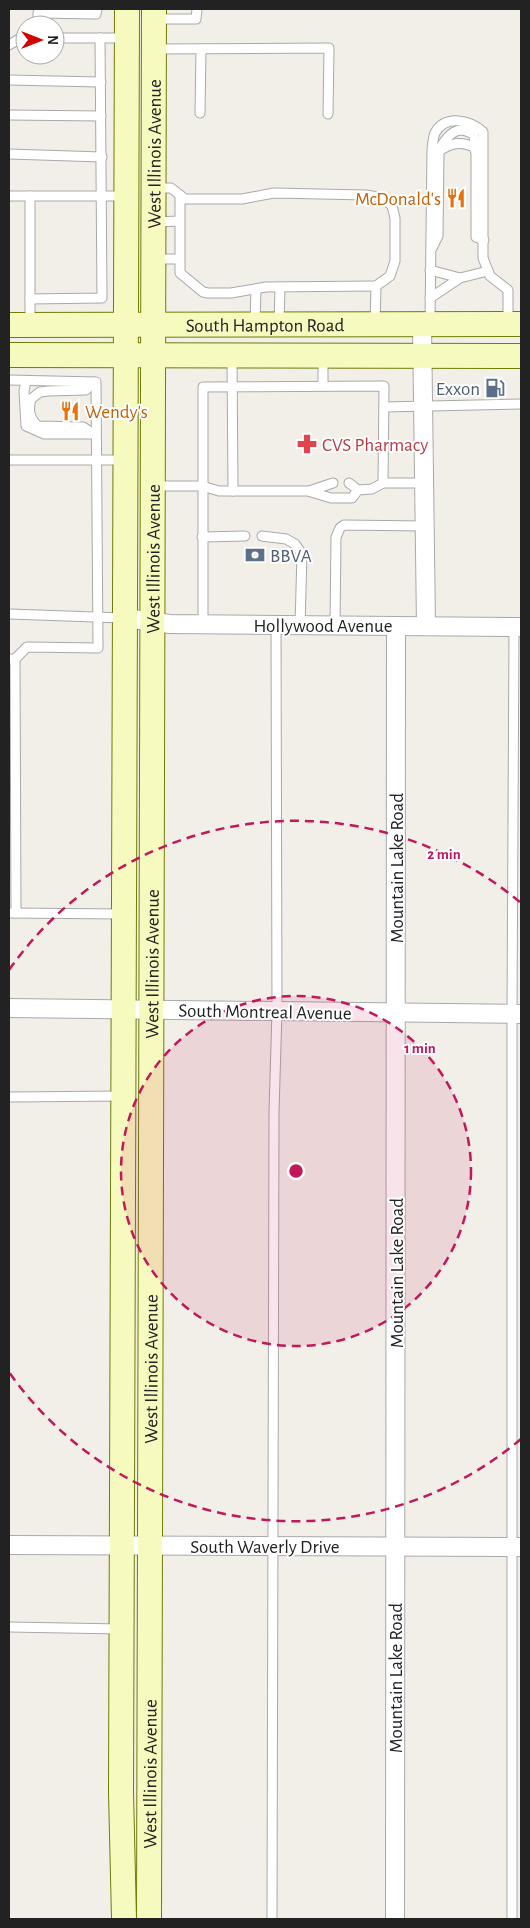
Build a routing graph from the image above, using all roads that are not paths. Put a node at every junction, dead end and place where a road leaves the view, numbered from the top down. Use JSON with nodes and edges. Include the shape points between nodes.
{"nodes":[{"id":1,"x":96,"y":9,"type":"edge"},
{"id":2,"x":127,"y":9,"type":"edge"},
{"id":3,"x":196,"y":9,"type":"edge"},
{"id":4,"x":38,"y":11,"type":"edge"},
{"id":5,"x":154,"y":29,"type":"edge"},
{"id":6,"x":65,"y":38,"type":"edge"},
{"id":7,"x":100,"y":38,"type":"junction"},
{"id":8,"x":127,"y":38,"type":"junction"},
{"id":9,"x":201,"y":49,"type":"junction"},
{"id":10,"x":9,"y":80,"type":"edge"},
{"id":11,"x":101,"y":82,"type":"junction"},
{"id":12,"x":200,"y":113,"type":"dead end"},
{"id":13,"x":328,"y":114,"type":"dead end"},
{"id":14,"x":9,"y":115,"type":"edge"},
{"id":15,"x":101,"y":116,"type":"junction"},
{"id":16,"x":439,"y":150,"type":"junction"},
{"id":17,"x":476,"y":153,"type":"junction"},
{"id":18,"x":9,"y":154,"type":"edge"},
{"id":19,"x":102,"y":157,"type":"junction"},
{"id":20,"x":153,"y":188,"type":"junction"},
{"id":21,"x":180,"y":195,"type":"junction"},
{"id":22,"x":9,"y":196,"type":"edge"},
{"id":23,"x":30,"y":196,"type":"junction"},
{"id":24,"x":102,"y":196,"type":"junction"},
{"id":25,"x":126,"y":196,"type":"junction"},
{"id":26,"x":180,"y":221,"type":"junction"},
{"id":27,"x":153,"y":222,"type":"junction"},
{"id":28,"x":484,"y":240,"type":"junction"},
{"id":29,"x":430,"y":250,"type":"junction"},
{"id":30,"x":152,"y":259,"type":"junction"},
{"id":31,"x":178,"y":259,"type":"junction"},
{"id":32,"x":430,"y":270,"type":"junction"},
{"id":33,"x":488,"y":271,"type":"junction"},
{"id":34,"x":460,"y":278,"type":"junction"},
{"id":35,"x":376,"y":286,"type":"junction"},
{"id":36,"x":280,"y":287,"type":"junction"},
{"id":37,"x":256,"y":289,"type":"junction"},
{"id":38,"x":430,"y":298,"type":"junction"},
{"id":39,"x":30,"y":299,"type":"junction"},
{"id":40,"x":515,"y":324,"type":"edge"},
{"id":41,"x":20,"y":325,"type":"edge"},
{"id":42,"x":375,"y":325,"type":"junction"},
{"id":43,"x":426,"y":325,"type":"junction"},
{"id":44,"x":126,"y":326,"type":"junction"},
{"id":45,"x":152,"y":326,"type":"junction"},
{"id":46,"x":255,"y":326,"type":"junction"},
{"id":47,"x":279,"y":326,"type":"junction"},
{"id":48,"x":9,"y":355,"type":"edge"},
{"id":49,"x":126,"y":355,"type":"junction"},
{"id":50,"x":152,"y":356,"type":"junction"},
{"id":51,"x":232,"y":356,"type":"junction"},
{"id":52,"x":322,"y":356,"type":"junction"},
{"id":53,"x":364,"y":356,"type":"junction"},
{"id":54,"x":521,"y":356,"type":"edge"},
{"id":55,"x":422,"y":357,"type":"junction"},
{"id":56,"x":9,"y":380,"type":"edge"},
{"id":57,"x":26,"y":380,"type":"junction"},
{"id":58,"x":94,"y":382,"type":"junction"},
{"id":59,"x":323,"y":386,"type":"junction"},
{"id":60,"x":232,"y":388,"type":"junction"},
{"id":61,"x":521,"y":404,"type":"edge"},
{"id":62,"x":384,"y":407,"type":"junction"},
{"id":63,"x":423,"y":407,"type":"junction"},
{"id":64,"x":96,"y":434,"type":"junction"},
{"id":65,"x":9,"y":460,"type":"edge"},
{"id":66,"x":97,"y":460,"type":"junction"},
{"id":67,"x":125,"y":460,"type":"junction"},
{"id":68,"x":333,"y":483,"type":"dead end"},
{"id":69,"x":350,"y":483,"type":"dead end"},
{"id":70,"x":383,"y":483,"type":"junction"},
{"id":71,"x":424,"y":483,"type":"junction"},
{"id":72,"x":152,"y":486,"type":"junction"},
{"id":73,"x":202,"y":486,"type":"junction"},
{"id":74,"x":358,"y":490,"type":"junction"},
{"id":75,"x":233,"y":491,"type":"junction"},
{"id":76,"x":308,"y":491,"type":"junction"},
{"id":77,"x":424,"y":526,"type":"junction"},
{"id":78,"x":245,"y":536,"type":"dead end"},
{"id":79,"x":262,"y":536,"type":"dead end"},
{"id":80,"x":202,"y":537,"type":"junction"},
{"id":81,"x":9,"y":614,"type":"edge"},
{"id":82,"x":98,"y":616,"type":"junction"},
{"id":83,"x":125,"y":618,"type":"junction"},
{"id":84,"x":152,"y":622,"type":"junction"},
{"id":85,"x":203,"y":624,"type":"junction"},
{"id":86,"x":276,"y":624,"type":"junction"},
{"id":87,"x":300,"y":625,"type":"junction"},
{"id":88,"x":335,"y":625,"type":"junction"},
{"id":89,"x":396,"y":626,"type":"junction"},
{"id":90,"x":426,"y":626,"type":"junction"},
{"id":91,"x":518,"y":627,"type":"edge"},
{"id":92,"x":12,"y":659,"type":"edge"},
{"id":93,"x":12,"y":913,"type":"edge"},
{"id":94,"x":124,"y":914,"type":"junction"},
{"id":95,"x":9,"y":1008,"type":"edge"},
{"id":96,"x":124,"y":1008,"type":"junction"},
{"id":97,"x":152,"y":1008,"type":"junction"},
{"id":98,"x":277,"y":1011,"type":"junction"},
{"id":99,"x":396,"y":1013,"type":"junction"},
{"id":100,"x":516,"y":1014,"type":"edge"},
{"id":101,"x":124,"y":1096,"type":"junction"},
{"id":102,"x":9,"y":1097,"type":"edge"},
{"id":103,"x":123,"y":1278,"type":"junction"},
{"id":104,"x":152,"y":1278,"type":"junction"},
{"id":105,"x":9,"y":1545,"type":"edge"},
{"id":106,"x":122,"y":1545,"type":"junction"},
{"id":107,"x":151,"y":1545,"type":"junction"},
{"id":108,"x":272,"y":1545,"type":"junction"},
{"id":109,"x":395,"y":1546,"type":"junction"},
{"id":110,"x":517,"y":1548,"type":"edge"},
{"id":111,"x":9,"y":1627,"type":"edge"},
{"id":112,"x":122,"y":1629,"type":"junction"},
{"id":113,"x":122,"y":1792,"type":"junction"},
{"id":114,"x":149,"y":1792,"type":"junction"},
{"id":115,"x":124,"y":1919,"type":"edge"},
{"id":116,"x":149,"y":1919,"type":"edge"},
{"id":117,"x":272,"y":1919,"type":"edge"},
{"id":118,"x":395,"y":1919,"type":"edge"},
{"id":119,"x":512,"y":1919,"type":"edge"}],
"edges":[{"from":1,"to":4,"type":"lane","via":[[96,14]]},
{"from":2,"to":8,"type":"main road","name":"West Illinois Avenue"},
{"from":3,"to":5,"type":"lane","via":[[196,19]]},
{"from":5,"to":8,"type":"main road"},
{"from":5,"to":9,"type":"lane"},
{"from":5,"to":20,"type":"main road","name":"West Illinois Avenue"},
{"from":6,"to":7,"type":"lane"},
{"from":7,"to":8,"type":"lane"},
{"from":7,"to":11,"type":"lane"},
{"from":8,"to":25,"type":"main road","name":"West Illinois Avenue"},
{"from":9,"to":12,"type":"lane"},
{"from":9,"to":13,"type":"lane","via":[[329,48]]},
{"from":10,"to":11,"type":"lane"},
{"from":11,"to":15,"type":"lane"},
{"from":14,"to":15,"type":"lane"},
{"from":15,"to":19,"type":"lane"},
{"from":16,"to":17,"type":"lane","via":[[457,143],[474,147]]},
{"from":16,"to":17,"type":"lane","via":[[448,135],[460,130],[474,135]]},
{"from":16,"to":29,"type":"lane","via":[[438,236]]},
{"from":17,"to":28,"type":"lane","via":[[476,237]]},
{"from":18,"to":19,"type":"lane"},
{"from":19,"to":24,"type":"lane"},
{"from":20,"to":21,"type":"lane","via":[[171,188]]},
{"from":20,"to":27,"type":"main road","name":"West Illinois Avenue"},
{"from":21,"to":26,"type":"lane"},
{"from":21,"to":35,"type":"lane","via":[[184,199],[242,198],[274,193],[384,198],[394,212],[395,261],[390,276]]},
{"from":22,"to":23,"type":"lane"},
{"from":23,"to":24,"type":"lane"},
{"from":23,"to":39,"type":"lane"},
{"from":24,"to":25,"type":"lane"},
{"from":24,"to":39,"type":"lane","via":[[102,298]]},
{"from":25,"to":44,"type":"main road","name":"West Illinois Avenue"},
{"from":26,"to":27,"type":"lane"},
{"from":26,"to":31,"type":"lane"},
{"from":27,"to":30,"type":"main road","name":"West Illinois Avenue"},
{"from":28,"to":29,"type":"lane","via":[[483,132],[470,123],[450,121],[435,133],[432,149]]},
{"from":28,"to":33,"type":"lane","via":[[483,258]]},
{"from":29,"to":32,"type":"lane"},
{"from":30,"to":31,"type":"lane"},
{"from":30,"to":45,"type":"main road","name":"West Illinois Avenue"},
{"from":31,"to":37,"type":"lane","via":[[182,277],[203,292],[231,293]]},
{"from":32,"to":34,"type":"lane"},
{"from":32,"to":38,"type":"lane"},
{"from":33,"to":34,"type":"lane"},
{"from":33,"to":40,"type":"lane","via":[[508,290]]},
{"from":34,"to":38,"type":"lane"},
{"from":35,"to":36,"type":"lane"},
{"from":35,"to":42,"type":"lane"},
{"from":36,"to":37,"type":"lane"},
{"from":36,"to":47,"type":"lane"},
{"from":37,"to":46,"type":"lane"},
{"from":38,"to":43,"type":"lane"},
{"from":39,"to":41,"type":"lane"},
{"from":40,"to":43,"type":"main road","name":"South Hampton Road"},
{"from":41,"to":44,"type":"main road","name":"South Hampton Road"},
{"from":42,"to":43,"type":"main road","name":"South Hampton Road"},
{"from":42,"to":47,"type":"main road","name":"South Hampton Road"},
{"from":42,"to":53,"type":"main road","via":[[372,343]]},
{"from":43,"to":55,"type":"street"},
{"from":44,"to":45,"type":"main road","name":"South Hampton Road"},
{"from":44,"to":49,"type":"main road","name":"West Illinois Avenue"},
{"from":45,"to":46,"type":"main road","name":"South Hampton Road"},
{"from":45,"to":50,"type":"main road","name":"West Illinois Avenue"},
{"from":46,"to":47,"type":"main road","name":"South Hampton Road"},
{"from":48,"to":49,"type":"main road","name":"South Hampton Road"},
{"from":49,"to":50,"type":"main road","name":"South Hampton Road"},
{"from":49,"to":67,"type":"main road","name":"West Illinois Avenue"},
{"from":50,"to":51,"type":"main road","name":"South Hampton Road"},
{"from":50,"to":72,"type":"main road","name":"West Illinois Avenue"},
{"from":51,"to":52,"type":"main road","name":"South Hampton Road"},
{"from":51,"to":60,"type":"lane"},
{"from":52,"to":53,"type":"main road","name":"South Hampton Road"},
{"from":52,"to":59,"type":"lane"},
{"from":53,"to":55,"type":"main road","name":"South Hampton Road"},
{"from":54,"to":55,"type":"main road","name":"South Hampton Road"},
{"from":55,"to":63,"type":"street"},
{"from":56,"to":57,"type":"lane"},
{"from":57,"to":58,"type":"lane"},
{"from":57,"to":64,"type":"lane","via":[[26,426],[44,434]]},
{"from":58,"to":64,"type":"lane"},
{"from":58,"to":64,"type":"lane","via":[[86,390],[40,392],[31,399],[29,411],[38,426],[83,427]]},
{"from":59,"to":60,"type":"lane"},
{"from":59,"to":62,"type":"lane","via":[[384,386]]},
{"from":60,"to":73,"type":"lane","via":[[203,387]]},
{"from":60,"to":75,"type":"lane"},
{"from":61,"to":63,"type":"lane"},
{"from":62,"to":63,"type":"lane"},
{"from":62,"to":70,"type":"lane"},
{"from":63,"to":71,"type":"street"},
{"from":64,"to":66,"type":"lane"},
{"from":65,"to":66,"type":"lane"},
{"from":66,"to":67,"type":"lane"},
{"from":66,"to":82,"type":"lane"},
{"from":67,"to":83,"type":"main road","name":"West Illinois Avenue"},
{"from":68,"to":76,"type":"lane"},
{"from":69,"to":74,"type":"lane"},
{"from":70,"to":71,"type":"lane"},
{"from":70,"to":74,"type":"lane","via":[[372,489]]},
{"from":71,"to":77,"type":"street"},
{"from":72,"to":73,"type":"lane"},
{"from":72,"to":84,"type":"main road","name":"West Illinois Avenue"},
{"from":73,"to":75,"type":"lane"},
{"from":73,"to":80,"type":"lane"},
{"from":74,"to":76,"type":"lane","via":[[352,498],[331,498]]},
{"from":75,"to":76,"type":"lane"},
{"from":77,"to":88,"type":"lane","via":[[344,525],[340,528],[336,537]]},
{"from":77,"to":90,"type":"street"},
{"from":78,"to":80,"type":"lane"},
{"from":79,"to":87,"type":"lane","via":[[295,544],[302,554]]},
{"from":80,"to":85,"type":"lane"},
{"from":81,"to":82,"type":"lane"},
{"from":82,"to":83,"type":"lane"},
{"from":82,"to":92,"type":"lane","via":[[98,648],[27,648]]},
{"from":83,"to":84,"type":"street","name":"Hollywood Avenue"},
{"from":83,"to":94,"type":"main road","name":"West Illinois Avenue"},
{"from":84,"to":85,"type":"street","name":"Hollywood Avenue"},
{"from":84,"to":97,"type":"main road","name":"West Illinois Avenue"},
{"from":85,"to":86,"type":"street","name":"Hollywood Avenue"},
{"from":86,"to":87,"type":"street","name":"Hollywood Avenue"},
{"from":86,"to":98,"type":"lane"},
{"from":87,"to":88,"type":"street","name":"Hollywood Avenue"},
{"from":88,"to":89,"type":"street","name":"Hollywood Avenue"},
{"from":89,"to":90,"type":"street","name":"Hollywood Avenue"},
{"from":89,"to":99,"type":"street","name":"Mountain Lake Road"},
{"from":90,"to":91,"type":"street","name":"Hollywood Avenue"},
{"from":91,"to":100,"type":"lane"},
{"from":92,"to":93,"type":"lane"},
{"from":93,"to":94,"type":"lane"},
{"from":94,"to":96,"type":"main road","name":"West Illinois Avenue"},
{"from":95,"to":96,"type":"street","name":"South Montreal Avenue"},
{"from":96,"to":97,"type":"street","name":"South Montreal Avenue"},
{"from":96,"to":101,"type":"main road","name":"West Illinois Avenue"},
{"from":97,"to":98,"type":"street","name":"South Montreal Avenue"},
{"from":97,"to":104,"type":"main road","name":"West Illinois Avenue"},
{"from":98,"to":99,"type":"street","name":"South Montreal Avenue"},
{"from":98,"to":108,"type":"lane"},
{"from":99,"to":100,"type":"street","name":"South Montreal Avenue"},
{"from":99,"to":109,"type":"street","name":"Mountain Lake Road"},
{"from":100,"to":110,"type":"lane"},
{"from":101,"to":102,"type":"lane"},
{"from":101,"to":103,"type":"main road","name":"West Illinois Avenue"},
{"from":103,"to":104,"type":"main road"},
{"from":103,"to":106,"type":"main road","name":"West Illinois Avenue"},
{"from":104,"to":107,"type":"main road","name":"West Illinois Avenue"},
{"from":105,"to":106,"type":"street","name":"South Waverly Drive"},
{"from":106,"to":107,"type":"street","name":"South Waverly Drive"},
{"from":106,"to":112,"type":"main road","name":"West Illinois Avenue"},
{"from":107,"to":108,"type":"street","name":"South Waverly Drive"},
{"from":107,"to":114,"type":"main road","name":"West Illinois Avenue"},
{"from":108,"to":109,"type":"street","name":"South Waverly Drive"},
{"from":108,"to":117,"type":"lane"},
{"from":109,"to":110,"type":"street","name":"South Waverly Drive"},
{"from":109,"to":118,"type":"street","name":"Mountain Lake Road"},
{"from":110,"to":119,"type":"lane"},
{"from":111,"to":112,"type":"lane"},
{"from":112,"to":113,"type":"main road","name":"West Illinois Avenue"},
{"from":113,"to":114,"type":"main road"},
{"from":113,"to":115,"type":"main road","name":"West Illinois Avenue"},
{"from":114,"to":116,"type":"main road","name":"West Illinois Avenue"}]}
